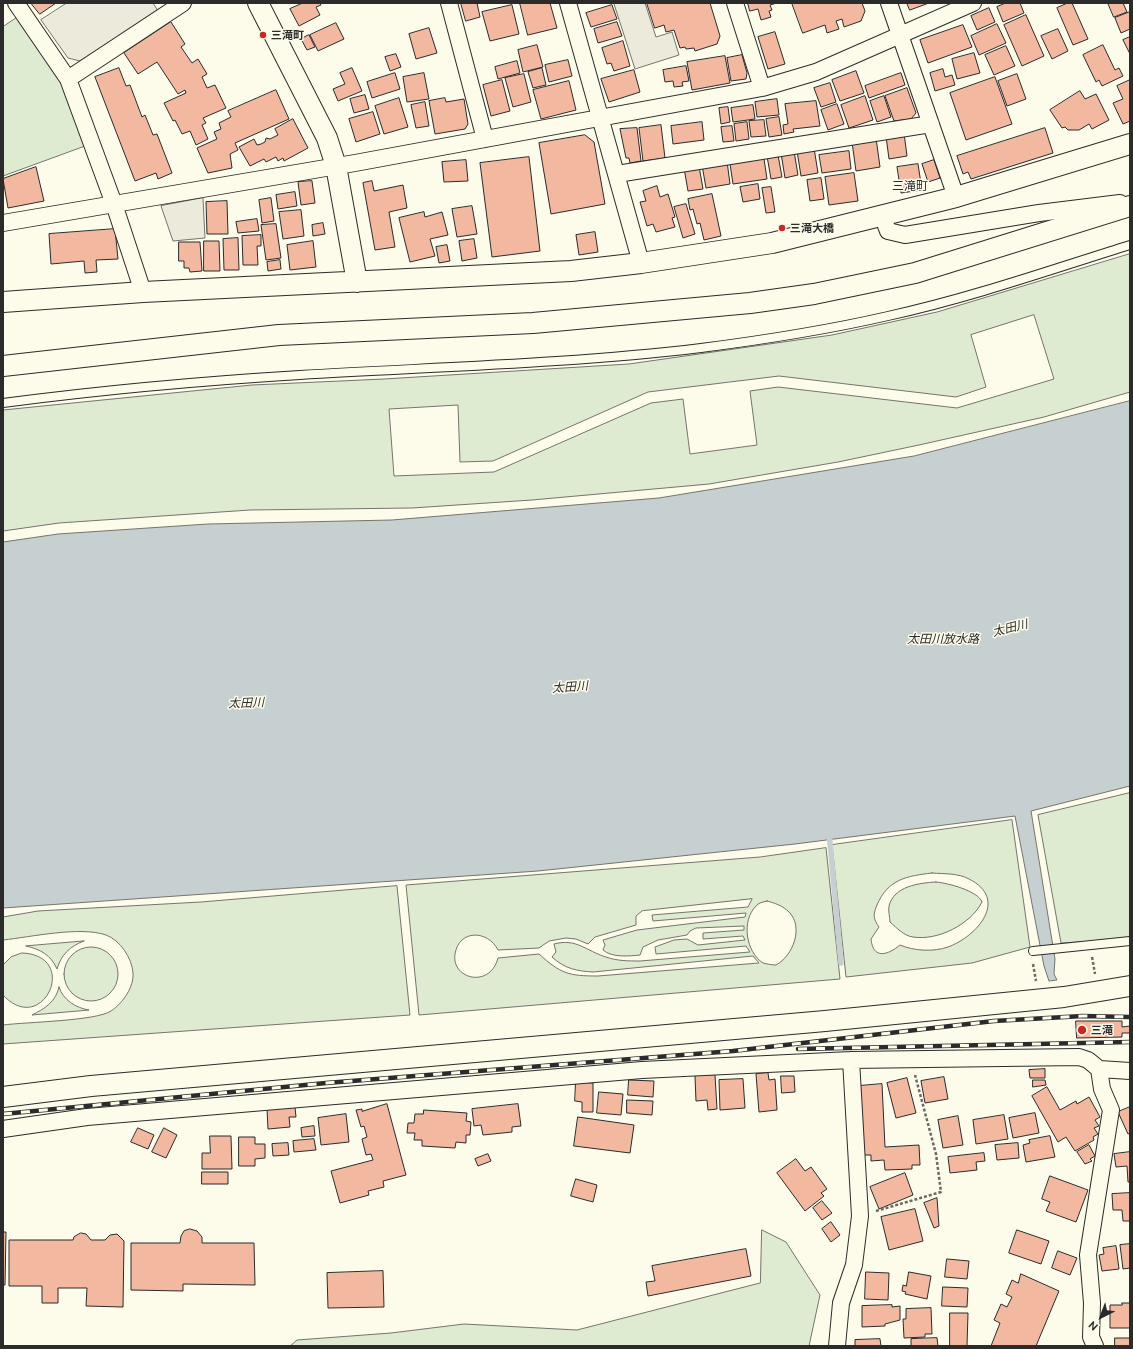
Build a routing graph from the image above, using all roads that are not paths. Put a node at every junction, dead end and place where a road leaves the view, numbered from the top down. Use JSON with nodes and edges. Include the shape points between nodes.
{"nodes":[{"id":1,"x":16,"y":3,"type":"edge"},
{"id":2,"x":183,"y":3,"type":"edge"},
{"id":3,"x":258,"y":3,"type":"edge"},
{"id":4,"x":449,"y":3,"type":"edge"},
{"id":5,"x":735,"y":3,"type":"edge"},
{"id":6,"x":889,"y":3,"type":"edge"},
{"id":7,"x":973,"y":3,"type":"edge"},
{"id":8,"x":571,"y":4,"type":"edge"},
{"id":9,"x":900,"y":35,"type":"junction"},
{"id":10,"x":68,"y":79,"type":"junction"},
{"id":11,"x":762,"y":88,"type":"junction"},
{"id":12,"x":601,"y":119,"type":"junction"},
{"id":13,"x":930,"y":124,"type":"junction"},
{"id":14,"x":485,"y":139,"type":"junction"},
{"id":15,"x":1130,"y":144,"type":"edge"},
{"id":16,"x":336,"y":166,"type":"junction"},
{"id":17,"x":617,"y":174,"type":"junction"},
{"id":18,"x":956,"y":197,"type":"junction"},
{"id":19,"x":1130,"y":201,"type":"edge"},
{"id":20,"x":114,"y":204,"type":"junction"},
{"id":21,"x":1130,"y":206,"type":"edge"},
{"id":22,"x":882,"y":216,"type":"junction"},
{"id":23,"x":3,"y":223,"type":"edge"},
{"id":24,"x":1130,"y":245,"type":"edge"},
{"id":25,"x":641,"y":263,"type":"junction"},
{"id":26,"x":357,"y":282,"type":"junction"},
{"id":27,"x":143,"y":292,"type":"junction"},
{"id":28,"x":3,"y":302,"type":"edge"},
{"id":29,"x":3,"y":366,"type":"edge"},
{"id":30,"x":3,"y":402,"type":"edge"},
{"id":31,"x":1130,"y":941,"type":"edge"},
{"id":32,"x":1033,"y":951,"type":"dead end"},
{"id":33,"x":1130,"y":986,"type":"edge"},
{"id":34,"x":851,"y":1060,"type":"junction"},
{"id":35,"x":1100,"y":1069,"type":"junction"},
{"id":36,"x":1130,"y":1071,"type":"edge"},
{"id":37,"x":3,"y":1097,"type":"edge"},
{"id":38,"x":3,"y":1129,"type":"edge"},
{"id":39,"x":837,"y":1346,"type":"edge"},
{"id":40,"x":1095,"y":1346,"type":"edge"}],
"edges":[{"from":1,"to":10,"type":"street"},
{"from":2,"to":10,"type":"street"},
{"from":3,"to":16,"type":"street","via":[[327,138]]},
{"from":4,"to":14,"type":"street"},
{"from":5,"to":11,"type":"street"},
{"from":6,"to":9,"type":"street"},
{"from":7,"to":9,"type":"street"},
{"from":8,"to":12,"type":"street"},
{"from":9,"to":11,"type":"street","via":[[816,72]]},
{"from":9,"to":13,"type":"street"},
{"from":10,"to":20,"type":"street"},
{"from":11,"to":12,"type":"street"},
{"from":12,"to":14,"type":"street"},
{"from":12,"to":17,"type":"street"},
{"from":13,"to":17,"type":"street"},
{"from":13,"to":18,"type":"street"},
{"from":14,"to":16,"type":"street"},
{"from":15,"to":18,"type":"street"},
{"from":16,"to":20,"type":"street"},
{"from":16,"to":26,"type":"street"},
{"from":17,"to":25,"type":"street"},
{"from":18,"to":22,"type":"street"},
{"from":19,"to":22,"type":"street","via":[[905,235],[888,231]]},
{"from":20,"to":23,"type":"street"},
{"from":20,"to":27,"type":"street"},
{"from":21,"to":29,"type":"street","via":[[915,273],[814,294],[750,303],[533,323],[279,335]]},
{"from":22,"to":25,"type":"street","via":[[772,243]]},
{"from":24,"to":30,"type":"lane","via":[[1000,286],[888,316],[702,348],[482,366],[171,383]]},
{"from":25,"to":26,"type":"street","via":[[571,271]]},
{"from":26,"to":27,"type":"street"},
{"from":27,"to":28,"type":"street"},
{"from":31,"to":32,"type":"lane"},
{"from":33,"to":37,"type":"street","via":[[1064,997],[818,1022],[91,1086]]},
{"from":34,"to":35,"type":"street","via":[[1079,1057]]},
{"from":34,"to":38,"type":"street","via":[[634,1070],[87,1117]]},
{"from":34,"to":39,"type":"street","via":[[860,1216],[854,1264],[841,1303]]},
{"from":35,"to":36,"type":"street"},
{"from":35,"to":40,"type":"street","via":[[1102,1089],[1111,1110],[1088,1255],[1092,1303],[1091,1337]]}]}
